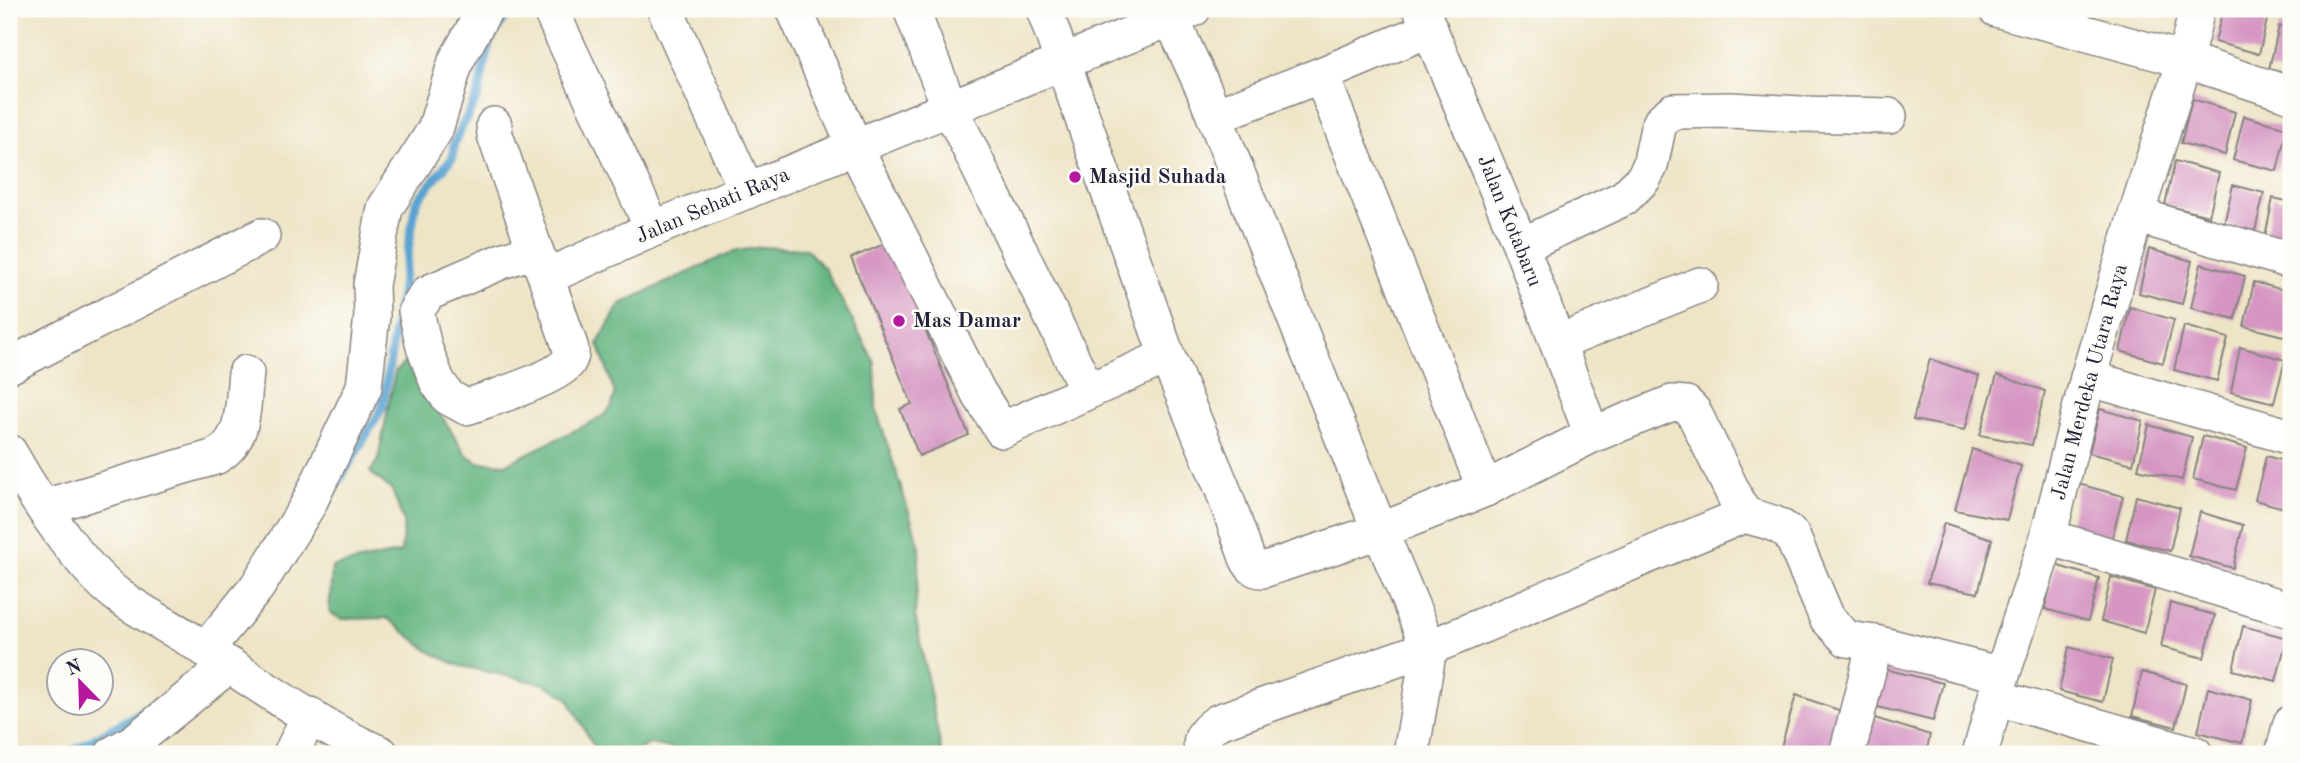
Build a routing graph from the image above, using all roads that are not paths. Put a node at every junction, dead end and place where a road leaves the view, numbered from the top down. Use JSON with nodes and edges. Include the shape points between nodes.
{"nodes":[{"id":1,"x":485,"y":9,"type":"edge"},
{"id":2,"x":550,"y":9,"type":"edge"},
{"id":3,"x":665,"y":9,"type":"edge"},
{"id":4,"x":794,"y":9,"type":"edge"},
{"id":5,"x":911,"y":9,"type":"edge"},
{"id":6,"x":1044,"y":9,"type":"edge"},
{"id":7,"x":1996,"y":9,"type":"edge"},
{"id":8,"x":2197,"y":9,"type":"edge"},
{"id":9,"x":1182,"y":13,"type":"edge"},
{"id":10,"x":1426,"y":19,"type":"edge"},
{"id":11,"x":2185,"y":60,"type":"junction"},
{"id":12,"x":1063,"y":62,"type":"junction"},
{"id":13,"x":1321,"y":75,"type":"junction"},
{"id":14,"x":2291,"y":95,"type":"edge"},
{"id":15,"x":950,"y":108,"type":"junction"},
{"id":16,"x":1215,"y":116,"type":"junction"},
{"id":17,"x":1889,"y":116,"type":"dead end"},
{"id":18,"x":495,"y":125,"type":"dead end"},
{"id":19,"x":855,"y":147,"type":"junction"},
{"id":20,"x":747,"y":191,"type":"junction"},
{"id":21,"x":2136,"y":215,"type":"junction"},
{"id":22,"x":653,"y":229,"type":"junction"},
{"id":23,"x":262,"y":236,"type":"dead end"},
{"id":24,"x":1521,"y":246,"type":"junction"},
{"id":25,"x":2291,"y":261,"type":"edge"},
{"id":26,"x":541,"y":264,"type":"junction"},
{"id":27,"x":1700,"y":285,"type":"dead end"},
{"id":28,"x":1558,"y":344,"type":"junction"},
{"id":29,"x":1167,"y":356,"type":"junction"},
{"id":30,"x":9,"y":366,"type":"edge"},
{"id":31,"x":246,"y":373,"type":"dead end"},
{"id":32,"x":2088,"y":377,"type":"junction"},
{"id":33,"x":1088,"y":391,"type":"junction"},
{"id":34,"x":1592,"y":435,"type":"junction"},
{"id":35,"x":2291,"y":437,"type":"edge"},
{"id":36,"x":9,"y":452,"type":"edge"},
{"id":37,"x":1485,"y":489,"type":"junction"},
{"id":38,"x":44,"y":507,"type":"junction"},
{"id":39,"x":1744,"y":515,"type":"junction"},
{"id":40,"x":1380,"y":531,"type":"junction"},
{"id":41,"x":2048,"y":537,"type":"junction"},
{"id":42,"x":2291,"y":610,"type":"edge"},
{"id":43,"x":1875,"y":643,"type":"junction"},
{"id":44,"x":1429,"y":648,"type":"junction"},
{"id":45,"x":217,"y":656,"type":"junction"},
{"id":46,"x":1999,"y":686,"type":"junction"},
{"id":47,"x":310,"y":715,"type":"junction"},
{"id":48,"x":2291,"y":723,"type":"edge"},
{"id":49,"x":113,"y":754,"type":"edge"},
{"id":50,"x":291,"y":754,"type":"edge"},
{"id":51,"x":381,"y":754,"type":"edge"},
{"id":52,"x":1204,"y":754,"type":"edge"},
{"id":53,"x":1411,"y":754,"type":"edge"},
{"id":54,"x":1847,"y":754,"type":"edge"},
{"id":55,"x":1980,"y":754,"type":"edge"},
{"id":56,"x":2195,"y":754,"type":"edge"},
{"id":57,"x":2283,"y":754,"type":"edge"}],
"edges":[{"from":1,"to":45,"type":"street","via":[[456,61],[435,130],[385,208],[371,285],[364,387],[307,505]]},
{"from":2,"to":22,"type":"street"},
{"from":3,"to":20,"type":"street"},
{"from":4,"to":19,"type":"street"},
{"from":5,"to":15,"type":"street"},
{"from":6,"to":12,"type":"street"},
{"from":7,"to":11,"type":"street"},
{"from":8,"to":11,"type":"street","name":"Jalan Merdeka Utara Raya"},
{"from":9,"to":12,"type":"street","name":"Jalan Sehati Raya"},
{"from":9,"to":16,"type":"street"},
{"from":10,"to":13,"type":"street"},
{"from":10,"to":24,"type":"street","name":"Jalan Kotabaru"},
{"from":11,"to":14,"type":"street"},
{"from":11,"to":21,"type":"street","name":"Jalan Merdeka Utara Raya"},
{"from":12,"to":15,"type":"street","name":"Jalan Sehati Raya"},
{"from":12,"to":29,"type":"street"},
{"from":13,"to":16,"type":"street"},
{"from":13,"to":37,"type":"street"},
{"from":15,"to":19,"type":"street","name":"Jalan Sehati Raya"},
{"from":15,"to":33,"type":"street"},
{"from":16,"to":40,"type":"street"},
{"from":17,"to":24,"type":"street","via":[[1673,111],[1658,128],[1650,166],[1637,187],[1624,198]]},
{"from":18,"to":26,"type":"street"},
{"from":19,"to":20,"type":"street","name":"Jalan Sehati Raya"},
{"from":19,"to":33,"type":"street","via":[[978,393],[1002,430]]},
{"from":20,"to":22,"type":"street","name":"Jalan Sehati Raya"},
{"from":21,"to":25,"type":"street"},
{"from":21,"to":32,"type":"street","name":"Jalan Merdeka Utara Raya"},
{"from":22,"to":26,"type":"street","name":"Jalan Sehati Raya"},
{"from":23,"to":30,"type":"street"},
{"from":24,"to":28,"type":"street","name":"Jalan Kotabaru"},
{"from":26,"to":26,"type":"street","via":[[572,352],[570,360],[531,383],[466,407],[448,397],[437,381],[416,311],[428,293],[502,261]]},
{"from":27,"to":28,"type":"street"},
{"from":28,"to":34,"type":"street","name":"Jalan Kotabaru"},
{"from":29,"to":33,"type":"street"},
{"from":29,"to":40,"type":"street","via":[[1252,567],[1263,570]]},
{"from":31,"to":38,"type":"street","via":[[240,427],[225,451]]},
{"from":32,"to":35,"type":"street"},
{"from":32,"to":41,"type":"street","name":"Jalan Merdeka Utara Raya"},
{"from":34,"to":37,"type":"street"},
{"from":34,"to":39,"type":"street","via":[[1672,402],[1686,404]]},
{"from":36,"to":38,"type":"street"},
{"from":37,"to":40,"type":"street"},
{"from":38,"to":45,"type":"street","via":[[97,576],[120,596]]},
{"from":39,"to":43,"type":"street","via":[[1787,531],[1833,627],[1847,639]]},
{"from":39,"to":44,"type":"street"},
{"from":40,"to":44,"type":"street"},
{"from":41,"to":42,"type":"street"},
{"from":41,"to":46,"type":"street","name":"Jalan Merdeka Utara Raya"},
{"from":43,"to":46,"type":"street"},
{"from":43,"to":54,"type":"street"},
{"from":44,"to":52,"type":"street","via":[[1218,722],[1202,737]]},
{"from":44,"to":53,"type":"street"},
{"from":45,"to":47,"type":"street"},
{"from":45,"to":49,"type":"street","via":[[134,742]]},
{"from":46,"to":55,"type":"street","name":"Jalan Merdeka Utara Raya"},
{"from":46,"to":56,"type":"street"},
{"from":47,"to":50,"type":"street"},
{"from":47,"to":51,"type":"street"},
{"from":48,"to":57,"type":"street"}]}
